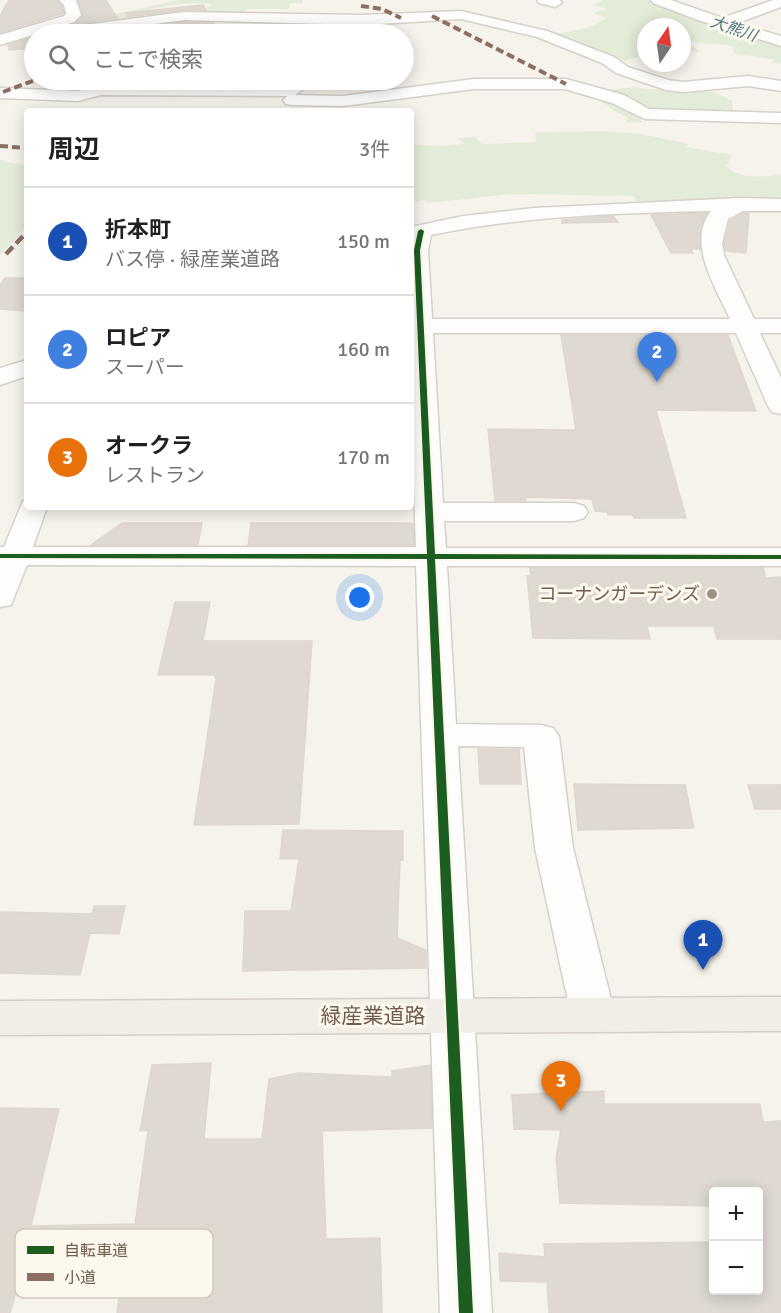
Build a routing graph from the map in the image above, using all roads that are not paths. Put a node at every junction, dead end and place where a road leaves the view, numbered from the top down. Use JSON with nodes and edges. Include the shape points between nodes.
{"nodes":[{"id":1,"x":66,"y":0,"type":"edge"},
{"id":2,"x":426,"y":0,"type":"edge"},
{"id":3,"x":658,"y":0,"type":"edge"},
{"id":4,"x":781,"y":2,"type":"edge"},
{"id":5,"x":457,"y":10,"type":"edge"},
{"id":6,"x":329,"y":16,"type":"junction"},
{"id":7,"x":723,"y":22,"type":"junction"},
{"id":8,"x":56,"y":24,"type":"edge"},
{"id":9,"x":125,"y":24,"type":"edge"},
{"id":10,"x":320,"y":24,"type":"edge"},
{"id":11,"x":24,"y":34,"type":"edge"},
{"id":12,"x":1,"y":37,"type":"edge"},
{"id":13,"x":781,"y":41,"type":"edge"},
{"id":14,"x":781,"y":86,"type":"edge"},
{"id":15,"x":0,"y":93,"type":"edge"},
{"id":16,"x":291,"y":101,"type":"edge"},
{"id":17,"x":781,"y":118,"type":"edge"},
{"id":18,"x":741,"y":204,"type":"junction"},
{"id":19,"x":781,"y":205,"type":"edge"},
{"id":20,"x":416,"y":232,"type":"edge"},
{"id":21,"x":416,"y":326,"type":"edge"},
{"id":22,"x":745,"y":326,"type":"junction"},
{"id":23,"x":781,"y":326,"type":"edge"},
{"id":24,"x":24,"y":368,"type":"edge"},
{"id":25,"x":0,"y":377,"type":"edge"},
{"id":26,"x":781,"y":406,"type":"edge"},
{"id":27,"x":562,"y":509,"type":"dead end"},
{"id":28,"x":31,"y":510,"type":"edge"},
{"id":29,"x":429,"y":512,"type":"junction"},
{"id":30,"x":7,"y":556,"type":"edge"},
{"id":31,"x":781,"y":557,"type":"edge"},
{"id":32,"x":431,"y":558,"type":"junction"},
{"id":33,"x":0,"y":598,"type":"edge"},
{"id":34,"x":440,"y":735,"type":"junction"},
{"id":35,"x":781,"y":1014,"type":"edge"},
{"id":36,"x":593,"y":1015,"type":"junction"},
{"id":37,"x":454,"y":1016,"type":"junction"},
{"id":38,"x":0,"y":1018,"type":"edge"},
{"id":39,"x":466,"y":1313,"type":"edge"}],
"edges":[{"from":1,"to":8,"type":"street","via":[[74,15]]},
{"from":2,"to":5,"type":"street"},
{"from":3,"to":7,"type":"street"},
{"from":4,"to":7,"type":"street"},
{"from":5,"to":6,"type":"street","via":[[362,20]]},
{"from":5,"to":14,"type":"street","via":[[542,34],[666,85],[748,81]]},
{"from":6,"to":9,"type":"street","via":[[184,16]]},
{"from":6,"to":10,"type":"street"},
{"from":7,"to":13,"type":"street"},
{"from":11,"to":12,"type":"street"},
{"from":15,"to":16,"type":"street","via":[[78,96],[100,90],[192,92]]},
{"from":16,"to":17,"type":"street","via":[[343,101],[474,84],[566,84],[618,99],[645,114]]},
{"from":18,"to":19,"type":"street"},
{"from":18,"to":20,"type":"street","via":[[502,217]]},
{"from":18,"to":22,"type":"street","via":[[718,216],[711,243]]},
{"from":20,"to":21,"type":"street"},
{"from":21,"to":22,"type":"street"},
{"from":21,"to":29,"type":"street"},
{"from":22,"to":23,"type":"street"},
{"from":22,"to":26,"type":"street"},
{"from":24,"to":25,"type":"street"},
{"from":27,"to":29,"type":"street"},
{"from":28,"to":30,"type":"street"},
{"from":29,"to":32,"type":"street"},
{"from":30,"to":32,"type":"street"},
{"from":30,"to":33,"type":"street"},
{"from":31,"to":32,"type":"street"},
{"from":32,"to":34,"type":"street"},
{"from":34,"to":36,"type":"street","via":[[541,736],[554,848]]},
{"from":34,"to":37,"type":"street"},
{"from":35,"to":36,"type":"main road","name":"緑産業道路"},
{"from":36,"to":37,"type":"main road","name":"緑産業道路"},
{"from":37,"to":38,"type":"main road","name":"緑産業道路"},
{"from":37,"to":39,"type":"street"}]}
